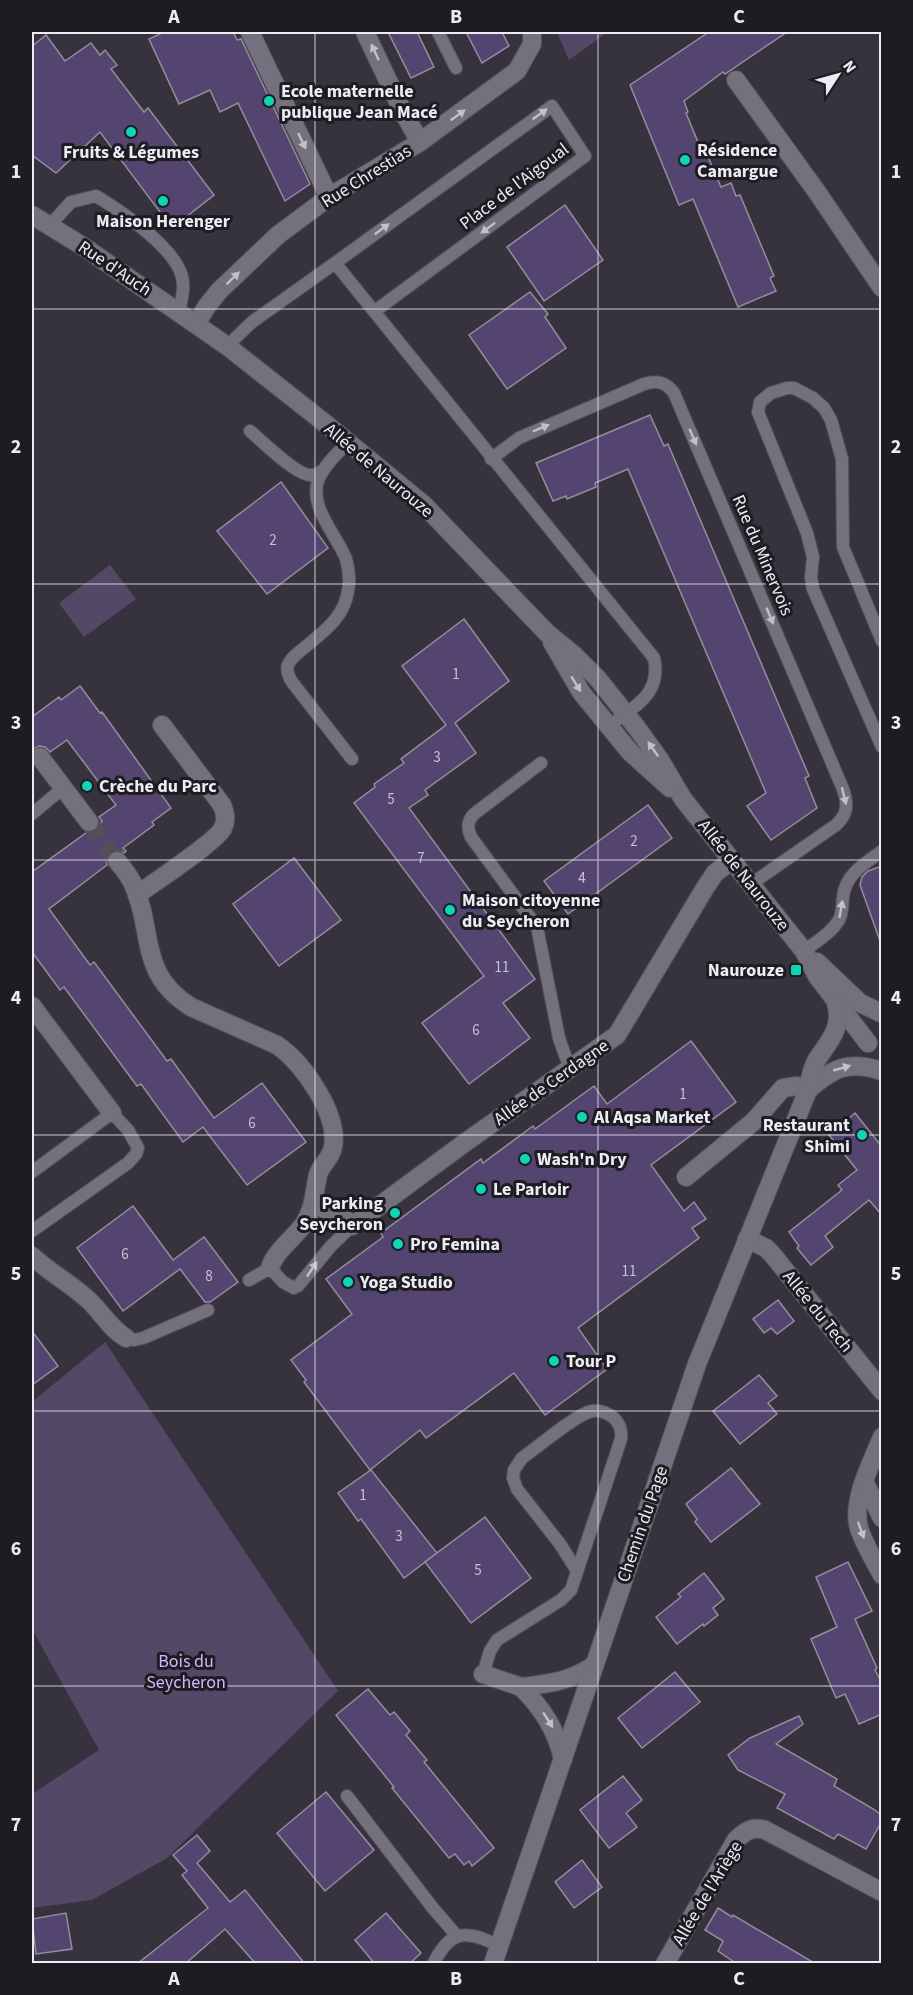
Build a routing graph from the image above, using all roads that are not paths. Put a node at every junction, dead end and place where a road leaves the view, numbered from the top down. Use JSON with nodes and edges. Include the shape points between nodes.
{"nodes":[{"id":1,"x":250,"y":32,"type":"edge"},
{"id":2,"x":366,"y":32,"type":"edge"},
{"id":3,"x":438,"y":32,"type":"edge"},
{"id":4,"x":532,"y":32,"type":"edge"},
{"id":5,"x":456,"y":68,"type":"dead end"},
{"id":6,"x":736,"y":80,"type":"dead end"},
{"id":7,"x":420,"y":142,"type":"junction"},
{"id":8,"x":329,"y":197,"type":"junction"},
{"id":9,"x":32,"y":215,"type":"edge"},
{"id":10,"x":49,"y":226,"type":"junction"},
{"id":11,"x":335,"y":263,"type":"junction"},
{"id":12,"x":882,"y":288,"type":"edge"},
{"id":13,"x":375,"y":311,"type":"junction"},
{"id":14,"x":179,"y":312,"type":"junction"},
{"id":15,"x":196,"y":324,"type":"junction"},
{"id":16,"x":227,"y":346,"type":"junction"},
{"id":17,"x":250,"y":431,"type":"dead end"},
{"id":18,"x":348,"y":442,"type":"junction"},
{"id":19,"x":491,"y":459,"type":"junction"},
{"id":20,"x":323,"y":470,"type":"junction"},
{"id":21,"x":547,"y":633,"type":"junction"},
{"id":22,"x":882,"y":641,"type":"edge"},
{"id":23,"x":625,"y":713,"type":"junction"},
{"id":24,"x":162,"y":725,"type":"dead end"},
{"id":25,"x":609,"y":726,"type":"junction"},
{"id":26,"x":882,"y":747,"type":"edge"},
{"id":27,"x":40,"y":758,"type":"dead end"},
{"id":28,"x":352,"y":759,"type":"dead end"},
{"id":29,"x":541,"y":763,"type":"dead end"},
{"id":30,"x":63,"y":788,"type":"junction"},
{"id":31,"x":683,"y":799,"type":"junction"},
{"id":32,"x":32,"y":814,"type":"edge"},
{"id":33,"x":89,"y":822,"type":"tunnel mouth"},
{"id":34,"x":882,"y":851,"type":"edge"},
{"id":35,"x":732,"y":860,"type":"junction"},
{"id":36,"x":117,"y":861,"type":"tunnel mouth"},
{"id":37,"x":750,"y":884,"type":"junction"},
{"id":38,"x":136,"y":894,"type":"junction"},
{"id":39,"x":804,"y":951,"type":"junction"},
{"id":40,"x":836,"y":1002,"type":"junction"},
{"id":41,"x":32,"y":1006,"type":"edge"},
{"id":42,"x":879,"y":1015,"type":"edge"},
{"id":43,"x":856,"y":1028,"type":"junction"},
{"id":44,"x":868,"y":1043,"type":"junction"},
{"id":45,"x":824,"y":1050,"type":"junction"},
{"id":46,"x":882,"y":1065,"type":"edge"},
{"id":47,"x":572,"y":1066,"type":"junction"},
{"id":48,"x":882,"y":1071,"type":"edge"},
{"id":49,"x":808,"y":1090,"type":"junction"},
{"id":50,"x":112,"y":1113,"type":"junction"},
{"id":51,"x":32,"y":1172,"type":"edge"},
{"id":52,"x":686,"y":1177,"type":"dead end"},
{"id":53,"x":314,"y":1204,"type":"junction"},
{"id":54,"x":352,"y":1226,"type":"junction"},
{"id":55,"x":32,"y":1232,"type":"edge"},
{"id":56,"x":747,"y":1239,"type":"junction"},
{"id":57,"x":32,"y":1256,"type":"edge"},
{"id":58,"x":270,"y":1268,"type":"junction"},
{"id":59,"x":249,"y":1280,"type":"dead end"},
{"id":60,"x":208,"y":1310,"type":"dead end"},
{"id":61,"x":126,"y":1338,"type":"joint"},
{"id":62,"x":882,"y":1391,"type":"edge"},
{"id":63,"x":882,"y":1437,"type":"edge"},
{"id":64,"x":864,"y":1483,"type":"junction"},
{"id":65,"x":882,"y":1518,"type":"edge"},
{"id":66,"x":577,"y":1571,"type":"junction"},
{"id":67,"x":882,"y":1575,"type":"edge"},
{"id":68,"x":594,"y":1665,"type":"junction"},
{"id":69,"x":483,"y":1674,"type":"joint"},
{"id":70,"x":521,"y":1687,"type":"junction"},
{"id":71,"x":563,"y":1759,"type":"junction"},
{"id":72,"x":347,"y":1796,"type":"dead end"},
{"id":73,"x":882,"y":1892,"type":"edge"},
{"id":74,"x":458,"y":1936,"type":"junction"},
{"id":75,"x":500,"y":1946,"type":"junction"},
{"id":76,"x":433,"y":1964,"type":"edge"},
{"id":77,"x":493,"y":1964,"type":"edge"},
{"id":78,"x":665,"y":1964,"type":"edge"}],
"edges":[{"from":1,"to":8,"type":"street","one_way":true},
{"from":7,"to":2,"type":"street","one_way":true},
{"from":3,"to":5,"type":"lane"},
{"from":7,"to":4,"type":"street","name":"Rue Chrestias","one_way":true,"via":[[517,71],[532,44]]},
{"from":6,"to":12,"type":"street"},
{"from":7,"to":8,"type":"street","name":"Rue Chrestias"},
{"from":15,"to":8,"type":"street","name":"Rue Chrestias","one_way":true,"via":[[219,291],[278,235]]},
{"from":9,"to":10,"type":"street","name":"Rue d'Auch"},
{"from":10,"to":14,"type":"street","name":"Rue d'Auch"},
{"from":10,"to":14,"type":"lane","via":[[71,202],[96,196],[107,203],[166,248],[181,271],[184,292]]},
{"from":11,"to":13,"type":"lane"},
{"from":11,"to":13,"type":"lane","name":"Place de l'Aigoual","one_way":true,"via":[[552,106],[585,156]]},
{"from":11,"to":16,"type":"lane","via":[[252,322]]},
{"from":13,"to":19,"type":"lane"},
{"from":14,"to":15,"type":"street","name":"Rue d'Auch"},
{"from":15,"to":16,"type":"street","name":"Allée de Naurouze"},
{"from":16,"to":18,"type":"street","name":"Allée de Naurouze"},
{"from":17,"to":20,"type":"lane","via":[[308,476]]},
{"from":18,"to":20,"type":"lane"},
{"from":18,"to":21,"type":"street","name":"Allée de Naurouze","via":[[424,506]]},
{"from":19,"to":23,"type":"lane","via":[[654,658],[656,677],[650,694]]},
{"from":19,"to":37,"type":"lane","name":"Rue du Minervois","one_way":true,"via":[[519,438],[644,384],[661,382],[671,388],[846,800],[845,813],[836,825]]},
{"from":20,"to":28,"type":"lane","via":[[317,482],[317,497],[346,559],[348,591],[335,621],[291,659],[288,670],[294,686]]},
{"from":21,"to":23,"type":"street","name":"Allée de Naurouze","via":[[598,679]]},
{"from":21,"to":25,"type":"street","name":"Allée de Naurouze","one_way":true,"via":[[581,692]]},
{"from":22,"to":26,"type":"lane","via":[[843,547],[842,459],[831,420],[824,408],[803,392],[787,388],[771,393],[760,402],[758,412],[807,532],[813,557],[813,589]]},
{"from":23,"to":25,"type":"lane"},
{"from":31,"to":23,"type":"street","name":"Allée de Naurouze","one_way":true},
{"from":24,"to":38,"type":"street","via":[[222,805],[225,821],[217,836]]},
{"from":25,"to":31,"type":"street","name":"Allée de Naurouze","via":[[630,752]]},
{"from":27,"to":30,"type":"street"},
{"from":29,"to":47,"type":"lane","via":[[474,814],[468,827],[471,837],[537,927],[559,1038]]},
{"from":30,"to":32,"type":"lane"},
{"from":30,"to":33,"type":"street"},
{"from":31,"to":35,"type":"street","name":"Allée de Naurouze"},
{"from":39,"to":34,"type":"lane","one_way":true,"via":[[834,927],[841,917],[848,881],[861,865]]},
{"from":35,"to":37,"type":"street","name":"Allée de Naurouze"},
{"from":35,"to":47,"type":"street","name":"Allée de Cerdagne","via":[[715,873],[705,888],[617,1035]]},
{"from":36,"to":38,"type":"street"},
{"from":37,"to":39,"type":"street","name":"Allée de Naurouze"},
{"from":38,"to":53,"type":"street","via":[[154,966],[165,985],[191,1006],[286,1051],[317,1092],[332,1124],[333,1140],[330,1156],[320,1167]]},
{"from":39,"to":40,"type":"street","name":"Allée de Naurouze"},
{"from":39,"to":42,"type":"street","name":"Allée de Naurouze","via":[[860,1003]]},
{"from":40,"to":43,"type":"street","name":"Allée de Naurouze"},
{"from":40,"to":45,"type":"street","name":"Chemin du Page","via":[[838,1026]]},
{"from":41,"to":50,"type":"street"},
{"from":42,"to":43,"type":"street"},
{"from":42,"to":44,"type":"street","via":[[869,1028]]},
{"from":43,"to":44,"type":"street","name":"Allée de Naurouze"},
{"from":43,"to":45,"type":"street"},
{"from":44,"to":46,"type":"street","name":"Allée de Naurouze"},
{"from":45,"to":49,"type":"street","name":"Chemin du Page"},
{"from":47,"to":54,"type":"street","name":"Allée de Cerdagne"},
{"from":49,"to":48,"type":"street","one_way":true,"via":[[848,1065]]},
{"from":49,"to":52,"type":"street","via":[[797,1086],[783,1088],[753,1122]]},
{"from":49,"to":56,"type":"street","name":"Chemin du Page"},
{"from":50,"to":51,"type":"lane"},
{"from":50,"to":55,"type":"lane","via":[[134,1140],[136,1154]]},
{"from":53,"to":54,"type":"street"},
{"from":53,"to":58,"type":"street"},
{"from":58,"to":54,"type":"lane","one_way":true,"via":[[283,1282],[298,1286]]},
{"from":56,"to":62,"type":"street","name":"Allée du Tech","via":[[770,1251]]},
{"from":56,"to":68,"type":"street","name":"Chemin du Page","via":[[697,1364]]},
{"from":57,"to":61,"type":"street","via":[[84,1296]]},
{"from":58,"to":59,"type":"lane"},
{"from":60,"to":61,"type":"lane","via":[[143,1338]]},
{"from":63,"to":64,"type":"street"},
{"from":64,"to":65,"type":"street"},
{"from":64,"to":67,"type":"street","one_way":true,"via":[[857,1515]]},
{"from":66,"to":66,"type":"lane","via":[[621,1440],[616,1421],[598,1410],[584,1413],[522,1458],[514,1470],[517,1489]]},
{"from":66,"to":69,"type":"lane","via":[[565,1597],[497,1640]]},
{"from":68,"to":70,"type":"street","via":[[575,1677]]},
{"from":68,"to":71,"type":"street","name":"Chemin du Page"},
{"from":69,"to":70,"type":"street"},
{"from":70,"to":71,"type":"street","one_way":true,"via":[[553,1727]]},
{"from":71,"to":75,"type":"street","name":"Chemin du Page"},
{"from":72,"to":74,"type":"lane"},
{"from":73,"to":78,"type":"street","name":"Allée de l'Ariège","via":[[765,1830],[754,1828],[736,1840]]},
{"from":74,"to":75,"type":"lane","via":[[473,1935]]},
{"from":74,"to":76,"type":"lane","via":[[442,1949]]},
{"from":75,"to":77,"type":"street","name":"Chemin du Page"}]}
